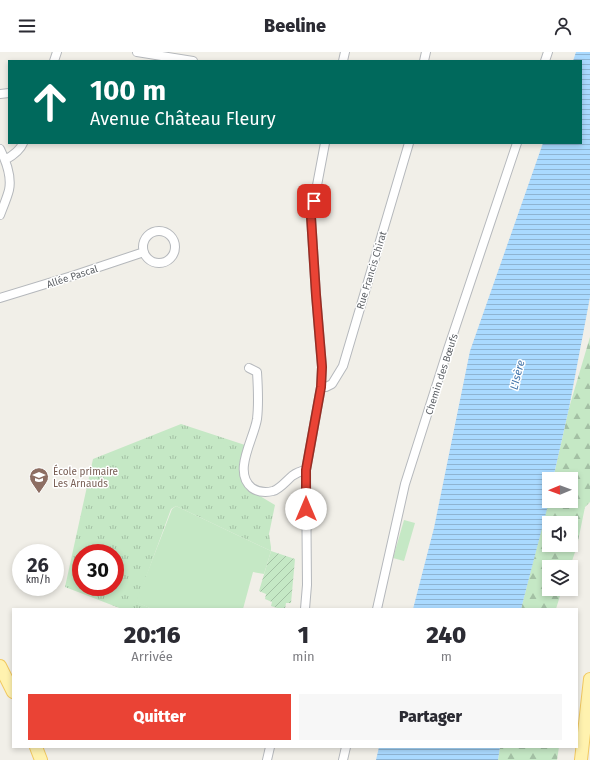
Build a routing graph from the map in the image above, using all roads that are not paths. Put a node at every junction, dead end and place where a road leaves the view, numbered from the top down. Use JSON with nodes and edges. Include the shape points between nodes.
{"nodes":[{"id":1,"x":137,"y":52,"type":"edge"},
{"id":2,"x":187,"y":60,"type":"edge"},
{"id":3,"x":23,"y":144,"type":"edge"},
{"id":4,"x":325,"y":144,"type":"edge"},
{"id":5,"x":409,"y":144,"type":"edge"},
{"id":6,"x":517,"y":144,"type":"edge"},
{"id":7,"x":0,"y":149,"type":"edge"},
{"id":8,"x":5,"y":160,"type":"junction"},
{"id":9,"x":0,"y":215,"type":"edge"},
{"id":10,"x":144,"y":252,"type":"dead end"},
{"id":11,"x":0,"y":298,"type":"edge"},
{"id":12,"x":249,"y":368,"type":"dead end"},
{"id":13,"x":321,"y":387,"type":"junction"},
{"id":14,"x":306,"y":470,"type":"junction"},
{"id":15,"x":305,"y":608,"type":"edge"},
{"id":16,"x":377,"y":608,"type":"edge"},
{"id":17,"x":0,"y":666,"type":"edge"},
{"id":18,"x":590,"y":679,"type":"edge"},
{"id":19,"x":12,"y":690,"type":"edge"},
{"id":20,"x":36,"y":748,"type":"edge"},
{"id":21,"x":270,"y":748,"type":"edge"},
{"id":22,"x":346,"y":748,"type":"edge"},
{"id":23,"x":41,"y":760,"type":"edge"},
{"id":24,"x":267,"y":760,"type":"edge"},
{"id":25,"x":343,"y":760,"type":"edge"},
{"id":26,"x":581,"y":760,"type":"edge"}],
"edges":[{"from":1,"to":2,"type":"street"},
{"from":3,"to":8,"type":"street","via":[[18,151]]},
{"from":4,"to":13,"type":"street","via":[[311,217],[322,367]]},
{"from":5,"to":13,"type":"street","name":"Rue Francis Chirat","via":[[343,366],[332,384]]},
{"from":6,"to":16,"type":"street","name":"Chemin des Bœufs","via":[[405,484]]},
{"from":7,"to":8,"type":"street"},
{"from":8,"to":9,"type":"street","via":[[10,181]]},
{"from":10,"to":11,"type":"street","name":"Allée Pascal"},
{"from":12,"to":14,"type":"street","via":[[257,372],[258,407],[257,420],[243,464],[246,481],[261,492],[272,491],[278,489],[293,475]]},
{"from":13,"to":14,"type":"street"},
{"from":14,"to":15,"type":"street"},
{"from":17,"to":19,"type":"main road"},
{"from":18,"to":26,"type":"main road"},
{"from":20,"to":23,"type":"main road"},
{"from":21,"to":24,"type":"street"},
{"from":22,"to":25,"type":"street"}]}
